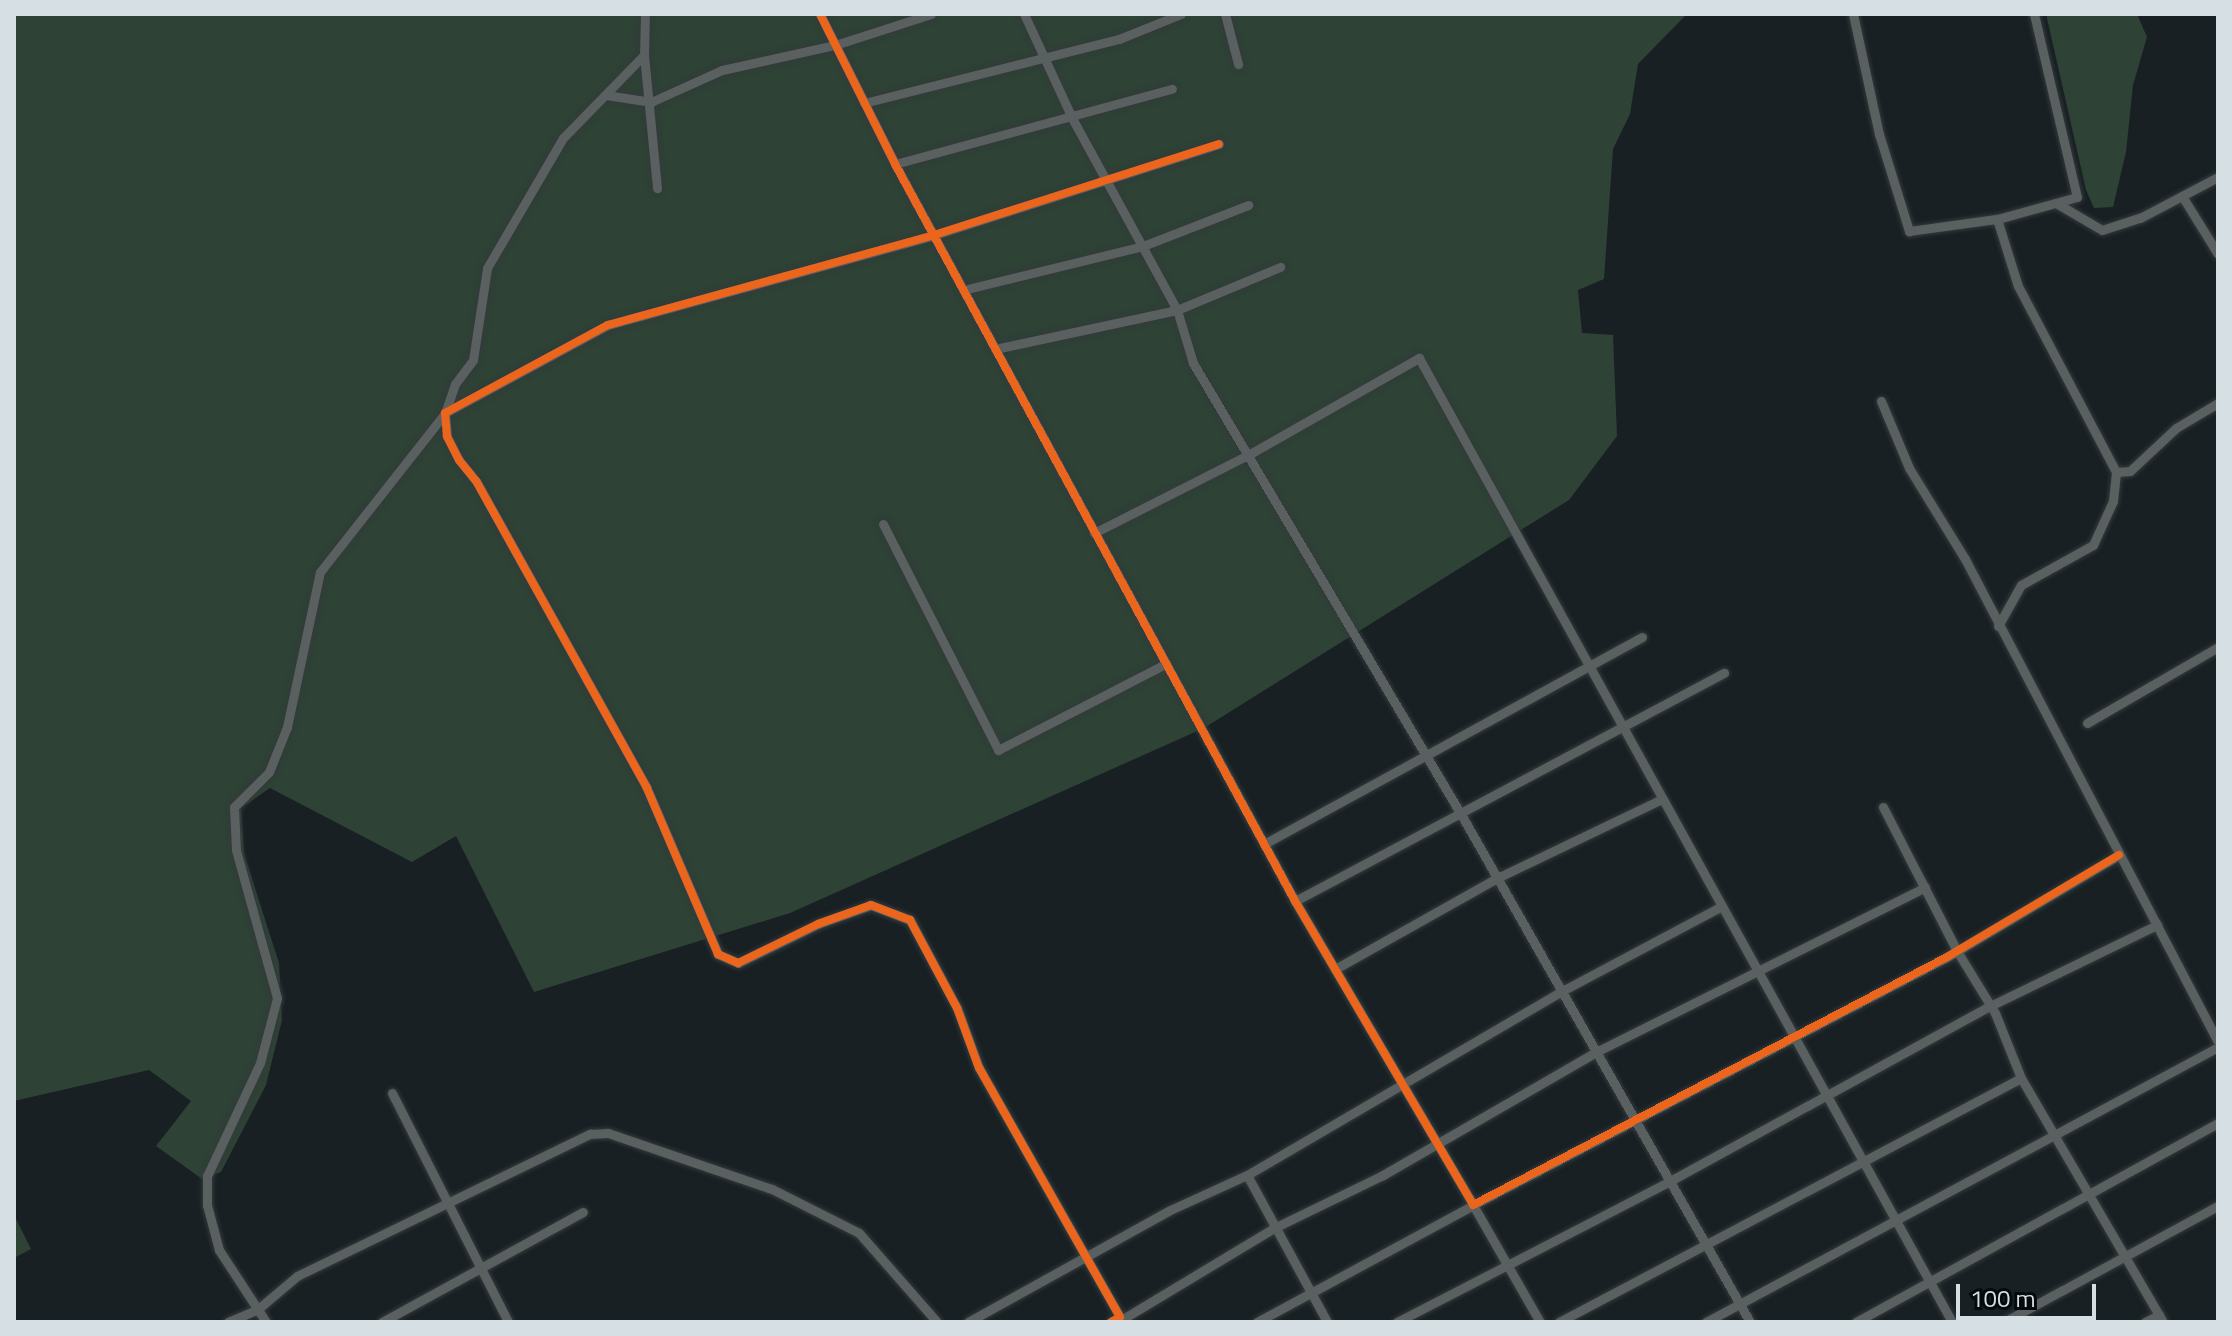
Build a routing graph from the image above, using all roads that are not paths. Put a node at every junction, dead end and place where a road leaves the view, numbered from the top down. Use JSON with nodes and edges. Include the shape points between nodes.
{"nodes":[{"id":1,"x":645,"y":14,"type":"edge"},
{"id":2,"x":820,"y":14,"type":"edge"},
{"id":3,"x":931,"y":14,"type":"edge"},
{"id":4,"x":1024,"y":14,"type":"edge"},
{"id":5,"x":1181,"y":14,"type":"edge"},
{"id":6,"x":1225,"y":14,"type":"edge"},
{"id":7,"x":1853,"y":14,"type":"edge"},
{"id":8,"x":2034,"y":14,"type":"edge"},
{"id":9,"x":835,"y":45,"type":"junction"},
{"id":10,"x":644,"y":55,"type":"junction"},
{"id":11,"x":1043,"y":55,"type":"junction"},
{"id":12,"x":1238,"y":64,"type":"dead end"},
{"id":13,"x":1172,"y":89,"type":"dead end"},
{"id":14,"x":606,"y":95,"type":"junction"},
{"id":15,"x":651,"y":102,"type":"junction"},
{"id":16,"x":864,"y":103,"type":"junction"},
{"id":17,"x":1072,"y":118,"type":"junction"},
{"id":18,"x":1219,"y":144,"type":"dead end"},
{"id":19,"x":895,"y":164,"type":"junction"},
{"id":20,"x":2218,"y":177,"type":"edge"},
{"id":21,"x":1111,"y":182,"type":"junction"},
{"id":22,"x":657,"y":188,"type":"dead end"},
{"id":23,"x":2182,"y":196,"type":"junction"},
{"id":24,"x":2056,"y":203,"type":"junction"},
{"id":25,"x":1248,"y":205,"type":"dead end"},
{"id":26,"x":1997,"y":219,"type":"junction"},
{"id":27,"x":934,"y":235,"type":"junction"},
{"id":28,"x":1143,"y":246,"type":"junction"},
{"id":29,"x":2218,"y":254,"type":"edge"},
{"id":30,"x":1280,"y":267,"type":"dead end"},
{"id":31,"x":963,"y":290,"type":"junction"},
{"id":32,"x":1177,"y":310,"type":"junction"},
{"id":33,"x":995,"y":349,"type":"junction"},
{"id":34,"x":1881,"y":401,"type":"dead end"},
{"id":35,"x":2218,"y":403,"type":"edge"},
{"id":36,"x":445,"y":413,"type":"junction"},
{"id":37,"x":1248,"y":455,"type":"junction"},
{"id":38,"x":2116,"y":472,"type":"junction"},
{"id":39,"x":883,"y":524,"type":"dead end"},
{"id":40,"x":1094,"y":533,"type":"junction"},
{"id":41,"x":1998,"y":626,"type":"junction"},
{"id":42,"x":1642,"y":637,"type":"dead end"},
{"id":43,"x":2218,"y":647,"type":"edge"},
{"id":44,"x":1165,"y":664,"type":"junction"},
{"id":45,"x":1589,"y":665,"type":"junction"},
{"id":46,"x":1724,"y":673,"type":"dead end"},
{"id":47,"x":2087,"y":723,"type":"dead end"},
{"id":48,"x":1622,"y":728,"type":"junction"},
{"id":49,"x":1424,"y":752,"type":"junction"},
{"id":50,"x":1662,"y":799,"type":"junction"},
{"id":51,"x":1883,"y":807,"type":"dead end"},
{"id":52,"x":1462,"y":816,"type":"junction"},
{"id":53,"x":1264,"y":844,"type":"junction"},
{"id":54,"x":2119,"y":855,"type":"junction"},
{"id":55,"x":1497,"y":878,"type":"junction"},
{"id":56,"x":1925,"y":887,"type":"junction"},
{"id":57,"x":1295,"y":901,"type":"junction"},
{"id":58,"x":1722,"y":906,"type":"junction"},
{"id":59,"x":2157,"y":925,"type":"junction"},
{"id":60,"x":1957,"y":951,"type":"junction"},
{"id":61,"x":1335,"y":969,"type":"junction"},
{"id":62,"x":1760,"y":971,"type":"junction"},
{"id":63,"x":1562,"y":991,"type":"junction"},
{"id":64,"x":1990,"y":1006,"type":"junction"},
{"id":65,"x":1795,"y":1033,"type":"junction"},
{"id":66,"x":2218,"y":1044,"type":"edge"},
{"id":67,"x":1596,"y":1052,"type":"junction"},
{"id":68,"x":2021,"y":1078,"type":"junction"},
{"id":69,"x":1402,"y":1084,"type":"junction"},
{"id":70,"x":1826,"y":1092,"type":"junction"},
{"id":71,"x":392,"y":1093,"type":"dead end"},
{"id":72,"x":1635,"y":1120,"type":"junction"},
{"id":73,"x":2218,"y":1123,"type":"edge"},
{"id":74,"x":2057,"y":1134,"type":"junction"},
{"id":75,"x":1437,"y":1143,"type":"junction"},
{"id":76,"x":1860,"y":1160,"type":"junction"},
{"id":77,"x":1247,"y":1175,"type":"junction"},
{"id":78,"x":1670,"y":1181,"type":"junction"},
{"id":79,"x":2092,"y":1197,"type":"junction"},
{"id":80,"x":450,"y":1205,"type":"junction"},
{"id":81,"x":1473,"y":1205,"type":"junction"},
{"id":82,"x":2218,"y":1206,"type":"edge"},
{"id":83,"x":583,"y":1212,"type":"dead end"},
{"id":84,"x":1897,"y":1221,"type":"junction"},
{"id":85,"x":1276,"y":1227,"type":"junction"},
{"id":86,"x":1706,"y":1245,"type":"junction"},
{"id":87,"x":1086,"y":1254,"type":"junction"},
{"id":88,"x":2127,"y":1257,"type":"junction"},
{"id":89,"x":1504,"y":1266,"type":"junction"},
{"id":90,"x":481,"y":1268,"type":"junction"},
{"id":91,"x":1929,"y":1279,"type":"junction"},
{"id":92,"x":1309,"y":1290,"type":"junction"},
{"id":93,"x":1738,"y":1304,"type":"junction"},
{"id":94,"x":258,"y":1309,"type":"junction"},
{"id":95,"x":2161,"y":1318,"type":"edge"},
{"id":96,"x":1118,"y":1320,"type":"edge"},
{"id":97,"x":228,"y":1322,"type":"edge"},
{"id":98,"x":266,"y":1322,"type":"edge"},
{"id":99,"x":382,"y":1322,"type":"edge"},
{"id":100,"x":508,"y":1322,"type":"edge"},
{"id":101,"x":937,"y":1322,"type":"edge"},
{"id":102,"x":968,"y":1322,"type":"edge"},
{"id":103,"x":1257,"y":1322,"type":"edge"},
{"id":104,"x":1327,"y":1322,"type":"edge"},
{"id":105,"x":1397,"y":1322,"type":"edge"},
{"id":106,"x":1540,"y":1322,"type":"edge"},
{"id":107,"x":1559,"y":1322,"type":"edge"},
{"id":108,"x":1706,"y":1322,"type":"edge"},
{"id":109,"x":1750,"y":1322,"type":"edge"},
{"id":110,"x":1856,"y":1322,"type":"edge"},
{"id":111,"x":1952,"y":1322,"type":"edge"},
{"id":112,"x":2004,"y":1322,"type":"edge"},
{"id":113,"x":2145,"y":1322,"type":"edge"}],
"edges":[{"from":1,"to":10,"type":"street"},
{"from":2,"to":9,"type":"street"},
{"from":3,"to":9,"type":"street"},
{"from":4,"to":11,"type":"street"},
{"from":5,"to":11,"type":"street","via":[[1119,39]]},
{"from":6,"to":12,"type":"street"},
{"from":7,"to":26,"type":"street","via":[[1879,134],[1909,231]]},
{"from":8,"to":24,"type":"street","via":[[2077,197]]},
{"from":9,"to":15,"type":"street","via":[[722,70]]},
{"from":9,"to":16,"type":"street"},
{"from":10,"to":14,"type":"street"},
{"from":10,"to":15,"type":"street"},
{"from":11,"to":16,"type":"street"},
{"from":11,"to":17,"type":"street"},
{"from":13,"to":17,"type":"street"},
{"from":14,"to":15,"type":"street"},
{"from":14,"to":36,"type":"street","via":[[563,138],[487,268],[473,360],[455,384]]},
{"from":15,"to":22,"type":"street"},
{"from":16,"to":19,"type":"street"},
{"from":17,"to":19,"type":"street"},
{"from":17,"to":21,"type":"street"},
{"from":18,"to":21,"type":"street"},
{"from":19,"to":27,"type":"street"},
{"from":20,"to":23,"type":"street"},
{"from":21,"to":27,"type":"street"},
{"from":21,"to":28,"type":"street"},
{"from":23,"to":24,"type":"street","via":[[2102,230]]},
{"from":23,"to":29,"type":"street"},
{"from":24,"to":26,"type":"street"},
{"from":25,"to":28,"type":"street"},
{"from":26,"to":38,"type":"street","via":[[2018,286]]},
{"from":27,"to":31,"type":"street"},
{"from":27,"to":36,"type":"street","via":[[608,325]]},
{"from":28,"to":31,"type":"street"},
{"from":28,"to":32,"type":"street"},
{"from":30,"to":32,"type":"street"},
{"from":31,"to":33,"type":"street"},
{"from":32,"to":33,"type":"street"},
{"from":32,"to":37,"type":"street","via":[[1193,363]]},
{"from":33,"to":40,"type":"street"},
{"from":34,"to":41,"type":"street","via":[[1909,468],[1965,559]]},
{"from":35,"to":38,"type":"street","via":[[2176,428],[2130,471]]},
{"from":36,"to":87,"type":"street","via":[[447,436],[459,460],[476,481],[647,788],[718,954],[738,963],[871,905],[910,920],[957,1008],[979,1068]]},
{"from":36,"to":94,"type":"street","via":[[320,572],[287,727],[269,772],[234,807],[239,865],[277,998],[260,1063],[207,1176],[207,1205],[219,1250]]},
{"from":37,"to":40,"type":"street"},
{"from":37,"to":45,"type":"street","via":[[1419,358]]},
{"from":37,"to":49,"type":"street"},
{"from":38,"to":41,"type":"street","via":[[2113,501],[2093,545],[2021,585]]},
{"from":39,"to":44,"type":"street","via":[[998,750]]},
{"from":40,"to":44,"type":"street"},
{"from":41,"to":54,"type":"street"},
{"from":42,"to":45,"type":"street"},
{"from":43,"to":47,"type":"street"},
{"from":44,"to":53,"type":"street"},
{"from":45,"to":48,"type":"street"},
{"from":45,"to":49,"type":"street"},
{"from":46,"to":48,"type":"street"},
{"from":48,"to":50,"type":"street"},
{"from":48,"to":52,"type":"street"},
{"from":49,"to":52,"type":"street"},
{"from":49,"to":53,"type":"street"},
{"from":50,"to":55,"type":"street"},
{"from":50,"to":58,"type":"street"},
{"from":51,"to":56,"type":"street"},
{"from":52,"to":55,"type":"street"},
{"from":52,"to":57,"type":"street"},
{"from":53,"to":57,"type":"street"},
{"from":54,"to":59,"type":"street"},
{"from":54,"to":60,"type":"street"},
{"from":55,"to":61,"type":"street"},
{"from":55,"to":63,"type":"street"},
{"from":56,"to":60,"type":"street"},
{"from":56,"to":62,"type":"street"},
{"from":57,"to":61,"type":"street"},
{"from":58,"to":62,"type":"street"},
{"from":58,"to":63,"type":"street"},
{"from":59,"to":64,"type":"street"},
{"from":59,"to":66,"type":"street"},
{"from":60,"to":64,"type":"street"},
{"from":60,"to":65,"type":"street"},
{"from":61,"to":69,"type":"street"},
{"from":62,"to":65,"type":"street"},
{"from":62,"to":67,"type":"street"},
{"from":63,"to":67,"type":"street"},
{"from":63,"to":69,"type":"street"},
{"from":64,"to":68,"type":"street"},
{"from":64,"to":70,"type":"street"},
{"from":65,"to":70,"type":"street"},
{"from":65,"to":72,"type":"street"},
{"from":66,"to":74,"type":"street"},
{"from":67,"to":72,"type":"street"},
{"from":67,"to":75,"type":"street"},
{"from":68,"to":74,"type":"street"},
{"from":68,"to":76,"type":"street"},
{"from":69,"to":75,"type":"street"},
{"from":69,"to":77,"type":"street"},
{"from":70,"to":76,"type":"street"},
{"from":70,"to":78,"type":"street"},
{"from":71,"to":80,"type":"street"},
{"from":72,"to":78,"type":"street"},
{"from":72,"to":81,"type":"street"},
{"from":73,"to":79,"type":"street"},
{"from":74,"to":79,"type":"street"},
{"from":74,"to":84,"type":"street"},
{"from":75,"to":81,"type":"street"},
{"from":75,"to":85,"type":"street"},
{"from":76,"to":84,"type":"street"},
{"from":76,"to":86,"type":"street"},
{"from":77,"to":85,"type":"street"},
{"from":77,"to":87,"type":"street"},
{"from":78,"to":86,"type":"street"},
{"from":78,"to":89,"type":"street"},
{"from":79,"to":88,"type":"street"},
{"from":79,"to":91,"type":"street"},
{"from":80,"to":90,"type":"street"},
{"from":80,"to":94,"type":"street","via":[[297,1276]]},
{"from":80,"to":101,"type":"street","via":[[590,1134],[608,1133],[772,1189],[859,1233]]},
{"from":81,"to":89,"type":"street"},
{"from":81,"to":92,"type":"street"},
{"from":82,"to":88,"type":"street"},
{"from":83,"to":90,"type":"street"},
{"from":84,"to":91,"type":"street"},
{"from":84,"to":93,"type":"street"},
{"from":85,"to":92,"type":"street"},
{"from":85,"to":96,"type":"street"},
{"from":86,"to":93,"type":"street"},
{"from":86,"to":107,"type":"street"},
{"from":87,"to":96,"type":"street"},
{"from":87,"to":102,"type":"street"},
{"from":88,"to":95,"type":"street"},
{"from":88,"to":112,"type":"street"},
{"from":89,"to":105,"type":"street"},
{"from":89,"to":106,"type":"street"},
{"from":90,"to":99,"type":"street"},
{"from":90,"to":100,"type":"street"},
{"from":91,"to":110,"type":"street"},
{"from":91,"to":111,"type":"street"},
{"from":92,"to":103,"type":"street"},
{"from":92,"to":104,"type":"street"},
{"from":93,"to":108,"type":"street"},
{"from":93,"to":109,"type":"street"},
{"from":94,"to":97,"type":"street"},
{"from":94,"to":98,"type":"street"},
{"from":95,"to":113,"type":"street"}]}
